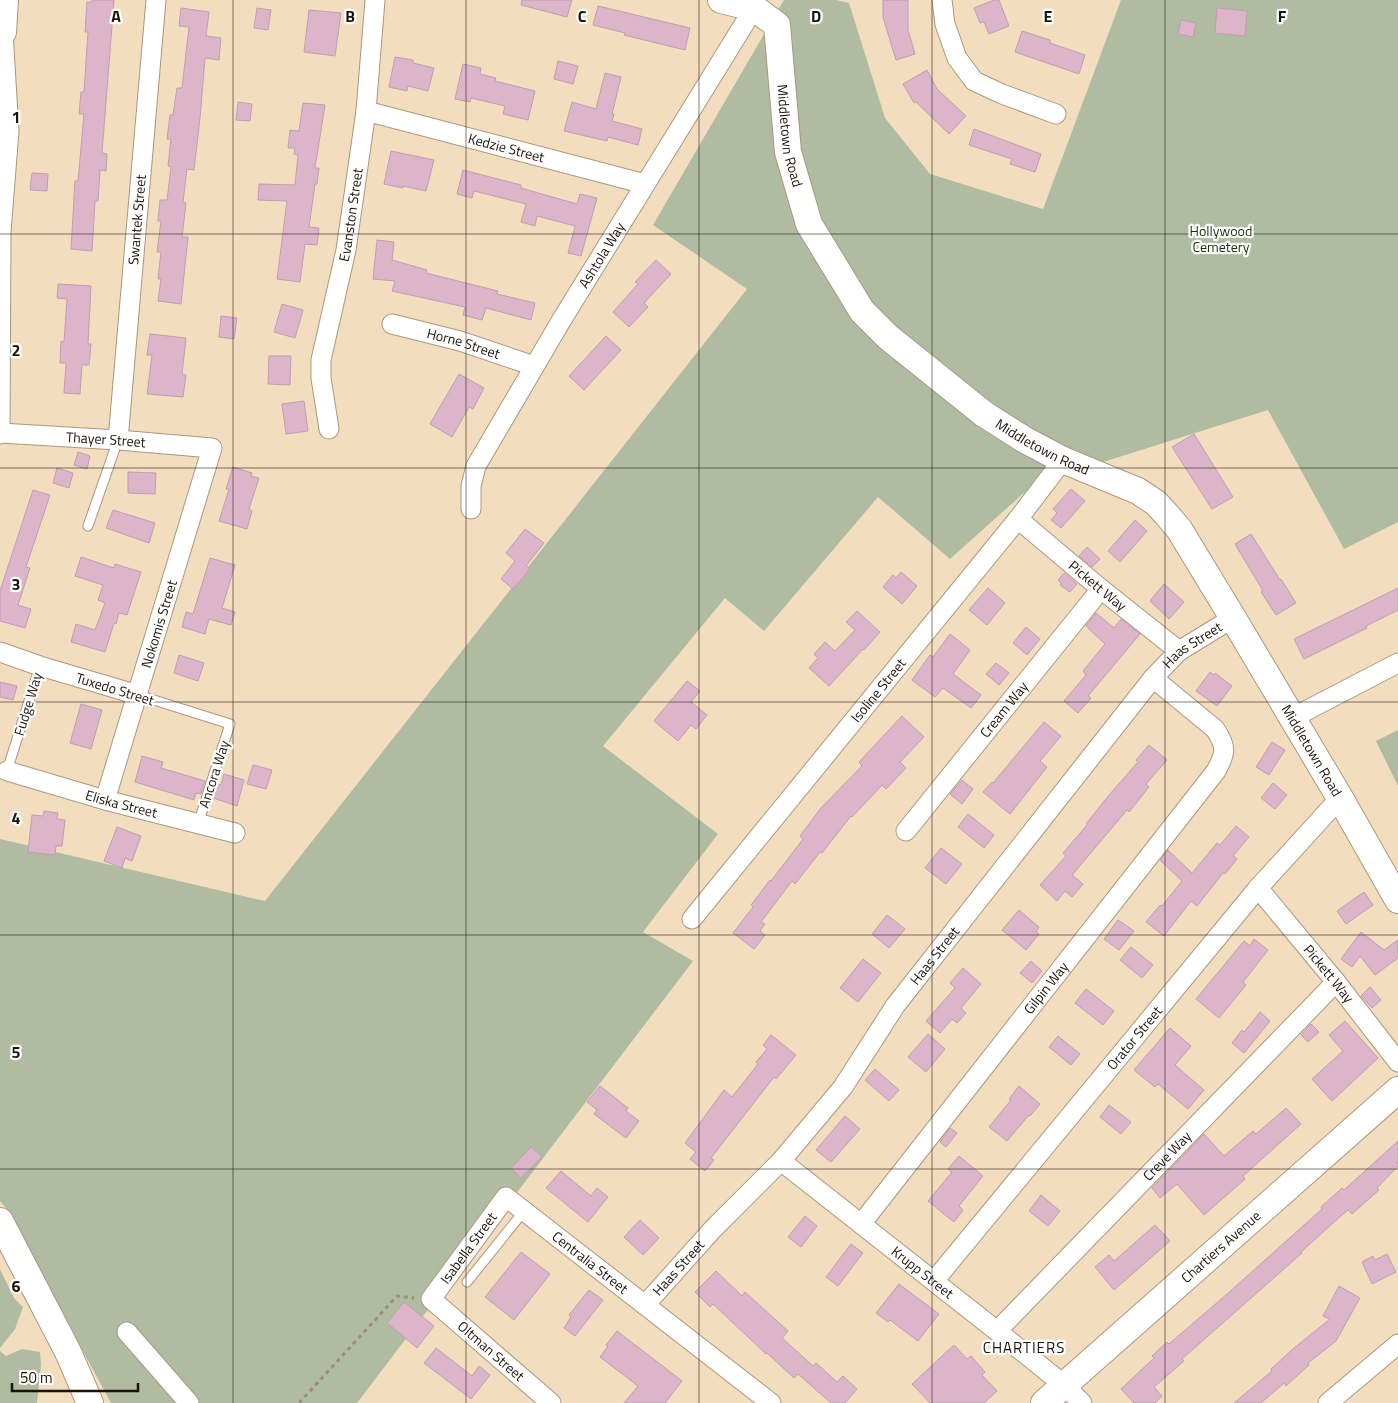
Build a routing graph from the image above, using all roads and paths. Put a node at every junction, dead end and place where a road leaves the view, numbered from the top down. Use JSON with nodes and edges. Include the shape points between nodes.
{"nodes":[{"id":1,"x":5,"y":0,"type":"edge"},
{"id":2,"x":156,"y":0,"type":"edge"},
{"id":3,"x":375,"y":0,"type":"edge"},
{"id":4,"x":721,"y":0,"type":"edge"},
{"id":5,"x":942,"y":0,"type":"edge"},
{"id":6,"x":754,"y":8,"type":"junction"},
{"id":7,"x":2,"y":32,"type":"edge"},
{"id":8,"x":366,"y":111,"type":"junction"},
{"id":9,"x":1056,"y":114,"type":"dead end"},
{"id":10,"x":646,"y":184,"type":"junction"},
{"id":11,"x":0,"y":232,"type":"edge"},
{"id":12,"x":392,"y":324,"type":"dead end"},
{"id":13,"x":0,"y":329,"type":"edge"},
{"id":14,"x":534,"y":366,"type":"junction"},
{"id":15,"x":329,"y":429,"type":"dead end"},
{"id":16,"x":0,"y":433,"type":"edge"},
{"id":17,"x":118,"y":440,"type":"junction"},
{"id":18,"x":212,"y":448,"type":"joint"},
{"id":19,"x":1063,"y":460,"type":"junction"},
{"id":20,"x":471,"y":509,"type":"dead end"},
{"id":21,"x":1018,"y":519,"type":"junction"},
{"id":22,"x":88,"y":526,"type":"dead end"},
{"id":23,"x":1101,"y":589,"type":"junction"},
{"id":24,"x":1233,"y":618,"type":"junction"},
{"id":25,"x":1179,"y":651,"type":"junction"},
{"id":26,"x":0,"y":652,"type":"edge"},
{"id":27,"x":1398,"y":664,"type":"edge"},
{"id":28,"x":40,"y":666,"type":"junction"},
{"id":29,"x":1153,"y":678,"type":"junction"},
{"id":30,"x":138,"y":695,"type":"junction"},
{"id":31,"x":1292,"y":718,"type":"junction"},
{"id":32,"x":230,"y":724,"type":"joint"},
{"id":33,"x":7,"y":771,"type":"joint"},
{"id":34,"x":1340,"y":798,"type":"junction"},
{"id":35,"x":105,"y":800,"type":"junction"},
{"id":36,"x":198,"y":824,"type":"junction"},
{"id":37,"x":906,"y":831,"type":"dead end"},
{"id":38,"x":235,"y":833,"type":"dead end"},
{"id":39,"x":1258,"y":888,"type":"junction"},
{"id":40,"x":1398,"y":900,"type":"edge"},
{"id":41,"x":692,"y":919,"type":"dead end"},
{"id":42,"x":1336,"y":982,"type":"junction"},
{"id":43,"x":1398,"y":1062,"type":"edge"},
{"id":44,"x":1398,"y":1090,"type":"edge"},
{"id":45,"x":781,"y":1161,"type":"junction"},
{"id":46,"x":506,"y":1196,"type":"joint"},
{"id":47,"x":524,"y":1211,"type":"junction"},
{"id":48,"x":0,"y":1221,"type":"edge"},
{"id":49,"x":861,"y":1224,"type":"junction"},
{"id":50,"x":934,"y":1281,"type":"junction"},
{"id":51,"x":467,"y":1282,"type":"dead end"},
{"id":52,"x":431,"y":1299,"type":"junction"},
{"id":53,"x":645,"y":1305,"type":"junction"},
{"id":54,"x":997,"y":1331,"type":"junction"},
{"id":55,"x":127,"y":1332,"type":"dead end"},
{"id":56,"x":1398,"y":1344,"type":"edge"},
{"id":57,"x":1064,"y":1385,"type":"junction"},
{"id":58,"x":90,"y":1403,"type":"edge"},
{"id":59,"x":189,"y":1403,"type":"edge"},
{"id":60,"x":300,"y":1403,"type":"edge"},
{"id":61,"x":551,"y":1403,"type":"edge"},
{"id":62,"x":771,"y":1403,"type":"edge"},
{"id":63,"x":1044,"y":1403,"type":"edge"},
{"id":64,"x":1082,"y":1403,"type":"edge"},
{"id":65,"x":1328,"y":1403,"type":"edge"}],
"edges":[{"from":1,"to":7,"type":"street"},
{"from":2,"to":17,"type":"street","name":"Swantek Street"},
{"from":3,"to":8,"type":"street","name":"Evanston Street"},
{"from":4,"to":6,"type":"street","name":"Middletown Road"},
{"from":5,"to":9,"type":"street","via":[[945,24],[958,58],[974,81]]},
{"from":6,"to":10,"type":"street","name":"Ashtola Way"},
{"from":6,"to":19,"type":"street","name":"Middletown Road","via":[[777,25],[788,152],[809,224],[862,311],[888,337],[984,414]]},
{"from":7,"to":11,"type":"street","via":[[9,131]]},
{"from":8,"to":10,"type":"street","name":"Kedzie Street"},
{"from":8,"to":15,"type":"street","name":"Evanston Street","via":[[346,250],[321,360],[320,378]]},
{"from":10,"to":14,"type":"street","name":"Ashtola Way"},
{"from":11,"to":13,"type":"street"},
{"from":12,"to":14,"type":"street","name":"Horne Street","via":[[460,341]]},
{"from":13,"to":16,"type":"street"},
{"from":14,"to":20,"type":"street","name":"Ashtola Way","via":[[476,466],[471,486]]},
{"from":16,"to":17,"type":"street","name":"Thayer Street"},
{"from":17,"to":18,"type":"street","name":"Thayer Street"},
{"from":17,"to":22,"type":"lane"},
{"from":18,"to":30,"type":"street","name":"Nokomis Street"},
{"from":19,"to":21,"type":"street","name":"Isoline Street"},
{"from":19,"to":24,"type":"street","name":"Middletown Road","via":[[1138,491],[1156,503],[1179,529]]},
{"from":21,"to":23,"type":"street","name":"Pickett Way"},
{"from":21,"to":41,"type":"street","name":"Isoline Street"},
{"from":23,"to":25,"type":"street","name":"Pickett Way"},
{"from":23,"to":37,"type":"street","name":"Cream Way"},
{"from":24,"to":25,"type":"street","name":"Haas Street"},
{"from":24,"to":31,"type":"street","name":"Middletown Road"},
{"from":25,"to":29,"type":"street","name":"Haas Street"},
{"from":26,"to":28,"type":"street","name":"Tuxedo Street"},
{"from":27,"to":31,"type":"street"},
{"from":28,"to":30,"type":"street","name":"Tuxedo Street"},
{"from":28,"to":33,"type":"lane","name":"Fudge Way"},
{"from":29,"to":45,"type":"street","name":"Haas Street","via":[[895,1006],[843,1087]]},
{"from":29,"to":49,"type":"street","name":"Gilpin Way","via":[[1222,739],[1223,757],[1216,771]]},
{"from":30,"to":32,"type":"lane","name":"Tuxedo Street"},
{"from":30,"to":35,"type":"street","name":"Nokomis Street"},
{"from":31,"to":34,"type":"street","name":"Middletown Road"},
{"from":32,"to":36,"type":"lane","name":"Ancora Way"},
{"from":33,"to":35,"type":"street","name":"Eliska Street"},
{"from":34,"to":39,"type":"street","name":"Orator Street"},
{"from":34,"to":40,"type":"street","name":"Middletown Road"},
{"from":35,"to":36,"type":"street","name":"Eliska Street"},
{"from":36,"to":38,"type":"street","name":"Eliska Street"},
{"from":39,"to":42,"type":"street","name":"Pickett Way"},
{"from":39,"to":50,"type":"street","name":"Orator Street"},
{"from":42,"to":43,"type":"street","name":"Pickett Way"},
{"from":42,"to":54,"type":"street","name":"Creve Way"},
{"from":44,"to":57,"type":"street","name":"Chartiers Avenue"},
{"from":45,"to":49,"type":"street","name":"Krupp Street"},
{"from":45,"to":53,"type":"street","name":"Haas Street","via":[[712,1230]]},
{"from":46,"to":47,"type":"street","name":"Centralia Street"},
{"from":46,"to":52,"type":"street","name":"Isabella Street"},
{"from":47,"to":51,"type":"lane"},
{"from":47,"to":53,"type":"street","name":"Centralia Street"},
{"from":48,"to":58,"type":"street","via":[[68,1352]]},
{"from":49,"to":50,"type":"street","name":"Krupp Street"},
{"from":50,"to":54,"type":"street","name":"Krupp Street"},
{"from":52,"to":60,"type":"path","via":[[397,1296]]},
{"from":52,"to":61,"type":"street","name":"Oltman Street"},
{"from":53,"to":62,"type":"street","name":"Centralia Street"},
{"from":54,"to":57,"type":"street","name":"Krupp Street"},
{"from":55,"to":59,"type":"street"},
{"from":56,"to":65,"type":"street"},
{"from":57,"to":63,"type":"street","name":"Chartiers Avenue"},
{"from":57,"to":64,"type":"street","name":"Krupp Street"}]}
